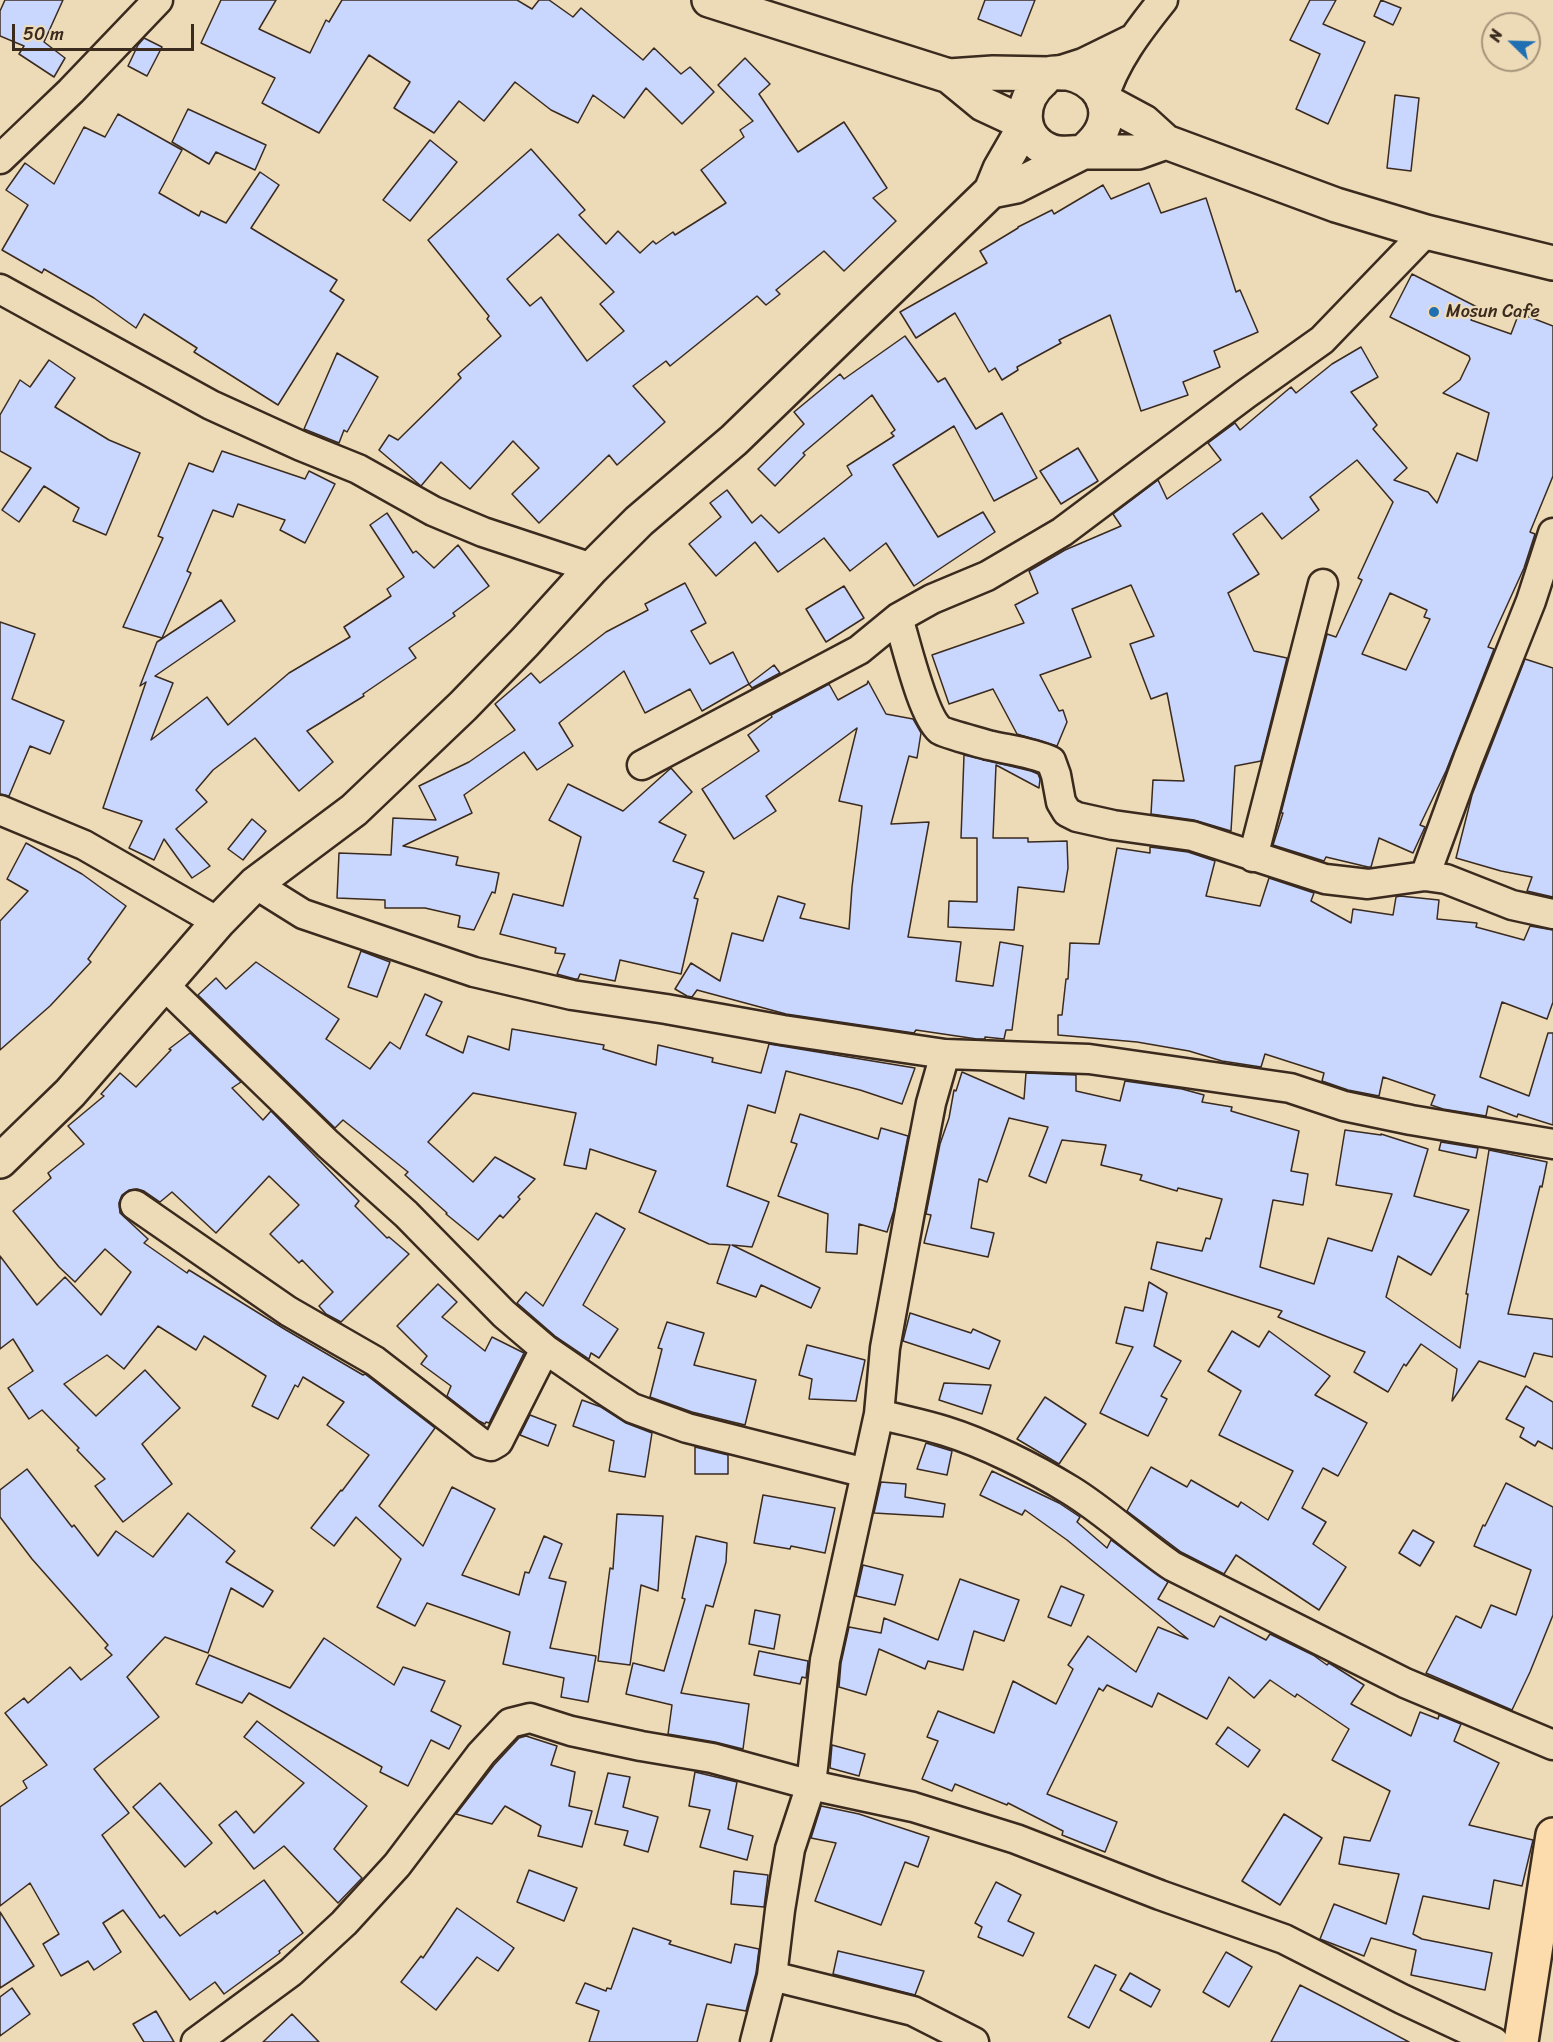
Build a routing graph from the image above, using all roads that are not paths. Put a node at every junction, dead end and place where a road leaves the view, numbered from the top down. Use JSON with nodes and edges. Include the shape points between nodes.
{"nodes":[{"id":1,"x":158,"y":0,"type":"edge"},
{"id":2,"x":709,"y":0,"type":"edge"},
{"id":3,"x":1163,"y":0,"type":"edge"},
{"id":4,"x":1132,"y":39,"type":"junction"},
{"id":5,"x":1049,"y":74,"type":"junction"},
{"id":6,"x":949,"y":76,"type":"junction"},
{"id":7,"x":1103,"y":99,"type":"junction"},
{"id":8,"x":1026,"y":124,"type":"junction"},
{"id":9,"x":1166,"y":142,"type":"junction"},
{"id":10,"x":1083,"y":152,"type":"junction"},
{"id":11,"x":0,"y":159,"type":"edge"},
{"id":12,"x":991,"y":191,"type":"junction"},
{"id":13,"x":1426,"y":232,"type":"junction"},
{"id":14,"x":1553,"y":263,"type":"edge"},
{"id":15,"x":0,"y":289,"type":"edge"},
{"id":16,"x":1553,"y":533,"type":"edge"},
{"id":17,"x":592,"y":568,"type":"junction"},
{"id":18,"x":1323,"y":584,"type":"dead end"},
{"id":19,"x":898,"y":618,"type":"junction"},
{"id":20,"x":642,"y":765,"type":"dead end"},
{"id":21,"x":0,"y":810,"type":"edge"},
{"id":22,"x":1253,"y":857,"type":"junction"},
{"id":23,"x":1425,"y":876,"type":"junction"},
{"id":24,"x":255,"y":884,"type":"junction"},
{"id":25,"x":1553,"y":914,"type":"edge"},
{"id":26,"x":218,"y":922,"type":"junction"},
{"id":27,"x":164,"y":985,"type":"junction"},
{"id":28,"x":945,"y":1054,"type":"junction"},
{"id":29,"x":1553,"y":1144,"type":"edge"},
{"id":30,"x":0,"y":1161,"type":"edge"},
{"id":31,"x":135,"y":1205,"type":"dead end"},
{"id":32,"x":545,"y":1348,"type":"junction"},
{"id":33,"x":879,"y":1414,"type":"junction"},
{"id":34,"x":866,"y":1473,"type":"junction"},
{"id":35,"x":1553,"y":1745,"type":"edge"},
{"id":36,"x":811,"y":1785,"type":"junction"},
{"id":37,"x":1553,"y":1835,"type":"edge"},
{"id":38,"x":1553,"y":1936,"type":"edge"},
{"id":39,"x":772,"y":1976,"type":"junction"},
{"id":40,"x":227,"y":2034,"type":"edge"},
{"id":41,"x":196,"y":2042,"type":"edge"},
{"id":42,"x":755,"y":2042,"type":"edge"},
{"id":43,"x":974,"y":2042,"type":"edge"},
{"id":44,"x":1494,"y":2042,"type":"edge"},
{"id":45,"x":1521,"y":2042,"type":"edge"},
{"id":46,"x":1531,"y":2042,"type":"edge"}],
"edges":[{"from":1,"to":11,"type":"street"},
{"from":2,"to":6,"type":"street"},
{"from":3,"to":4,"type":"street"},
{"from":4,"to":5,"type":"street","via":[[1083,63]]},
{"from":4,"to":7,"type":"street"},
{"from":5,"to":6,"type":"street"},
{"from":5,"to":7,"type":"street","via":[[1079,75],[1098,89]]},
{"from":5,"to":8,"type":"street","via":[[1028,98]]},
{"from":6,"to":8,"type":"street","via":[[983,104]]},
{"from":7,"to":9,"type":"street","via":[[1144,122]]},
{"from":7,"to":10,"type":"street","via":[[1105,122],[1100,134]]},
{"from":8,"to":10,"type":"street","via":[[1031,135],[1049,151]]},
{"from":8,"to":12,"type":"street"},
{"from":9,"to":10,"type":"street","via":[[1138,152]]},
{"from":9,"to":13,"type":"street","via":[[1336,205]]},
{"from":10,"to":12,"type":"street","via":[[1016,186]]},
{"from":12,"to":17,"type":"street","via":[[734,440],[639,521]]},
{"from":13,"to":14,"type":"street"},
{"from":13,"to":19,"type":"street","via":[[1322,340],[1062,531],[987,576]]},
{"from":15,"to":17,"type":"street","via":[[211,405],[358,469],[433,511]]},
{"from":16,"to":23,"type":"street","via":[[1531,601]]},
{"from":17,"to":24,"type":"street","via":[[464,706],[354,810]]},
{"from":18,"to":22,"type":"street"},
{"from":19,"to":20,"type":"street","via":[[859,650]]},
{"from":19,"to":22,"type":"street","via":[[922,695],[941,730],[1051,761],[1061,802],[1067,812],[1077,817],[1192,836]]},
{"from":21,"to":26,"type":"street","via":[[84,845]]},
{"from":22,"to":23,"type":"street","via":[[1326,879],[1368,884]]},
{"from":23,"to":25,"type":"street","via":[[1446,879],[1512,905]]},
{"from":24,"to":26,"type":"street"},
{"from":24,"to":28,"type":"street","via":[[303,914],[474,972],[572,995]]},
{"from":26,"to":27,"type":"street"},
{"from":27,"to":30,"type":"street","via":[[70,1093]]},
{"from":27,"to":32,"type":"street","via":[[406,1214],[504,1314]]},
{"from":28,"to":29,"type":"street","via":[[1089,1059],[1279,1086],[1344,1106]]},
{"from":28,"to":33,"type":"street","via":[[911,1206],[885,1348]]},
{"from":31,"to":32,"type":"street","via":[[288,1311],[375,1361],[480,1443],[492,1446],[498,1442]]},
{"from":32,"to":34,"type":"street","via":[[632,1408],[687,1428]]},
{"from":33,"to":34,"type":"street"},
{"from":33,"to":35,"type":"street","via":[[946,1432],[992,1450],[1070,1490],[1172,1566],[1405,1683]]},
{"from":34,"to":36,"type":"street","via":[[825,1660]]},
{"from":36,"to":39,"type":"street","via":[[790,1849]]},
{"from":36,"to":40,"type":"street","via":[[712,1758],[571,1731],[530,1718],[510,1723],[397,1865],[344,1923]]},
{"from":36,"to":44,"type":"street","via":[[913,1807],[1016,1839],[1284,1939]]},
{"from":37,"to":45,"type":"main road"},
{"from":38,"to":46,"type":"main road"},
{"from":39,"to":42,"type":"street"},
{"from":39,"to":43,"type":"street","via":[[913,2011]]},
{"from":40,"to":41,"type":"street"}]}
